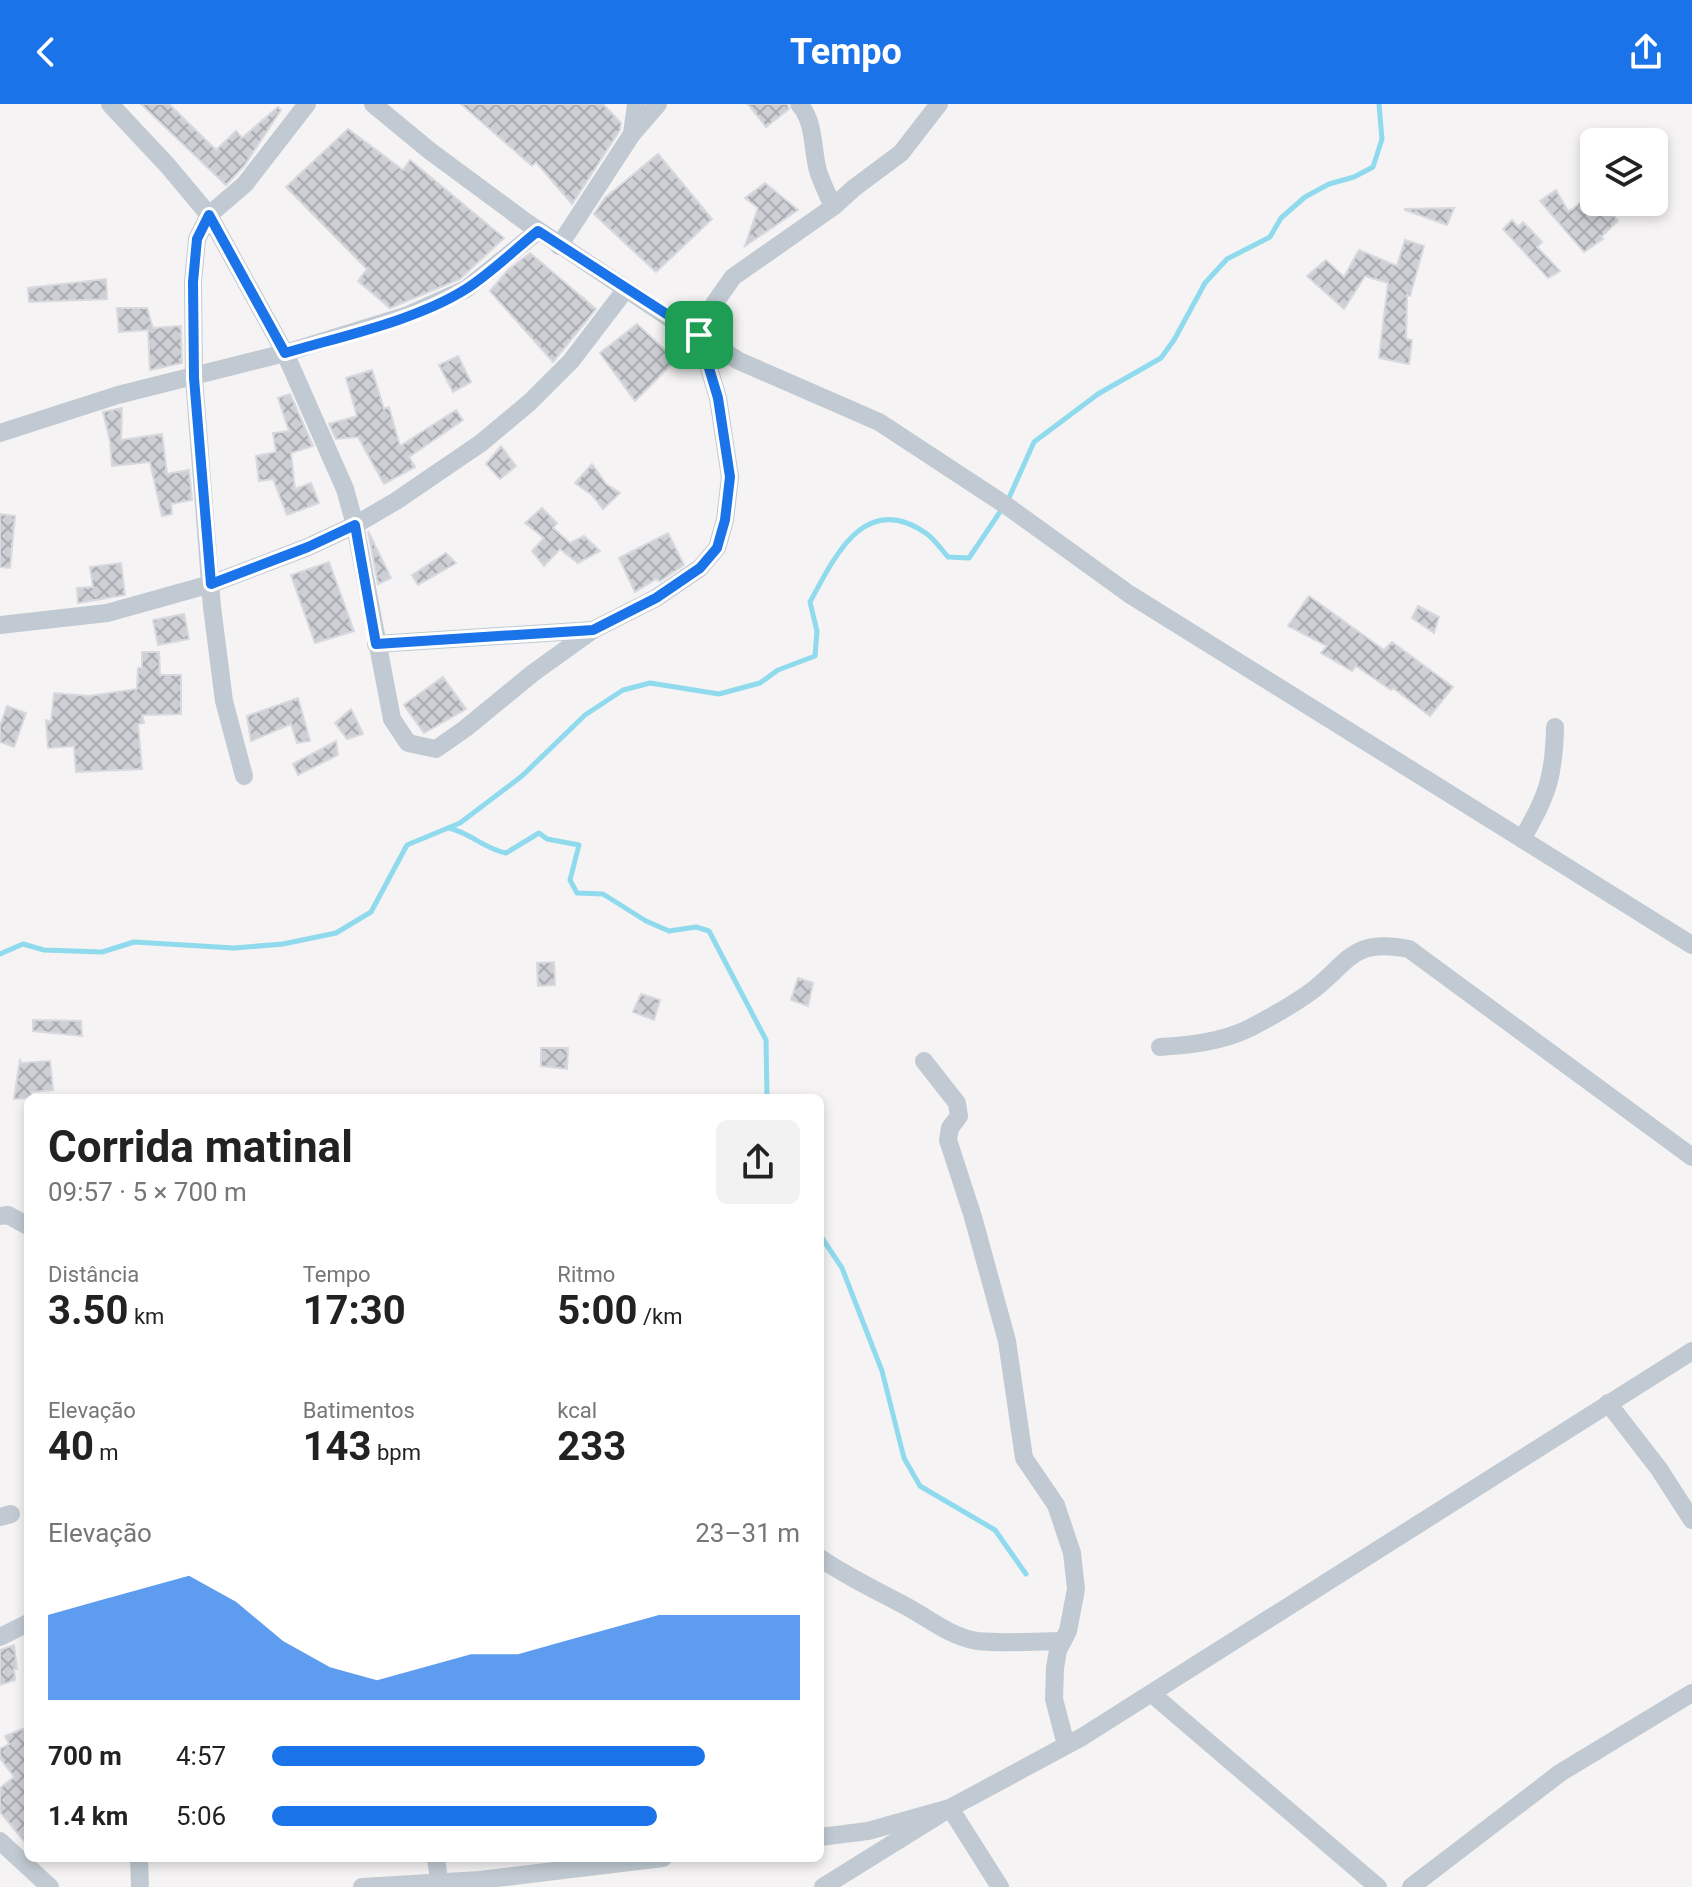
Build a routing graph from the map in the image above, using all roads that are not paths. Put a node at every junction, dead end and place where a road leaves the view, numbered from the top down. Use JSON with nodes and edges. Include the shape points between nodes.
{"nodes":[{"id":1,"x":110,"y":104,"type":"edge"},
{"id":2,"x":307,"y":104,"type":"edge"},
{"id":3,"x":373,"y":104,"type":"edge"},
{"id":4,"x":636,"y":104,"type":"edge"},
{"id":5,"x":658,"y":104,"type":"edge"},
{"id":6,"x":799,"y":104,"type":"edge"},
{"id":7,"x":939,"y":104,"type":"edge"},
{"id":8,"x":632,"y":134,"type":"junction"},
{"id":9,"x":833,"y":207,"type":"junction"},
{"id":10,"x":209,"y":215,"type":"junction"},
{"id":11,"x":538,"y":231,"type":"junction"},
{"id":12,"x":559,"y":246,"type":"junction"},
{"id":13,"x":626,"y":289,"type":"junction"},
{"id":14,"x":699,"y":335,"type":"junction"},
{"id":15,"x":285,"y":353,"type":"junction"},
{"id":16,"x":194,"y":378,"type":"junction"},
{"id":17,"x":0,"y":433,"type":"edge"},
{"id":18,"x":355,"y":525,"type":"junction"},
{"id":19,"x":211,"y":584,"type":"junction"},
{"id":20,"x":0,"y":625,"type":"edge"},
{"id":21,"x":593,"y":630,"type":"junction"},
{"id":22,"x":376,"y":644,"type":"junction"},
{"id":23,"x":1555,"y":727,"type":"dead end"},
{"id":24,"x":244,"y":776,"type":"dead end"},
{"id":25,"x":1522,"y":839,"type":"junction"},
{"id":26,"x":1692,"y":945,"type":"edge"},
{"id":27,"x":1160,"y":1047,"type":"dead end"},
{"id":28,"x":924,"y":1061,"type":"dead end"},
{"id":29,"x":1692,"y":1157,"type":"edge"},
{"id":30,"x":0,"y":1216,"type":"edge"},
{"id":31,"x":24,"y":1224,"type":"edge"},
{"id":32,"x":1692,"y":1351,"type":"edge"},
{"id":33,"x":1608,"y":1403,"type":"junction"},
{"id":34,"x":1692,"y":1520,"type":"edge"},
{"id":35,"x":824,"y":1561,"type":"edge"},
{"id":36,"x":24,"y":1625,"type":"edge"},
{"id":37,"x":0,"y":1637,"type":"edge"},
{"id":38,"x":1063,"y":1641,"type":"junction"},
{"id":39,"x":1692,"y":1693,"type":"edge"},
{"id":40,"x":1152,"y":1694,"type":"junction"},
{"id":41,"x":1066,"y":1745,"type":"junction"},
{"id":42,"x":950,"y":1808,"type":"junction"},
{"id":43,"x":824,"y":1836,"type":"edge"},
{"id":44,"x":0,"y":1841,"type":"edge"},
{"id":45,"x":139,"y":1862,"type":"edge"},
{"id":46,"x":437,"y":1862,"type":"edge"},
{"id":47,"x":593,"y":1862,"type":"edge"},
{"id":48,"x":440,"y":1885,"type":"edge"},
{"id":49,"x":50,"y":1887,"type":"edge"},
{"id":50,"x":140,"y":1887,"type":"edge"},
{"id":51,"x":362,"y":1887,"type":"edge"},
{"id":52,"x":823,"y":1887,"type":"edge"},
{"id":53,"x":1000,"y":1887,"type":"edge"},
{"id":54,"x":1378,"y":1887,"type":"edge"},
{"id":55,"x":1411,"y":1887,"type":"edge"}],
"edges":[{"from":1,"to":10,"type":"street"},
{"from":2,"to":10,"type":"street","via":[[245,184]]},
{"from":3,"to":11,"type":"street"},
{"from":4,"to":8,"type":"street"},
{"from":5,"to":8,"type":"street"},
{"from":6,"to":9,"type":"street"},
{"from":7,"to":9,"type":"street","via":[[901,153]]},
{"from":8,"to":12,"type":"street"},
{"from":9,"to":14,"type":"street","via":[[733,277]]},
{"from":10,"to":15,"type":"street"},
{"from":10,"to":16,"type":"street","via":[[197,239],[193,282]]},
{"from":11,"to":12,"type":"street"},
{"from":11,"to":15,"type":"street","via":[[448,299]]},
{"from":12,"to":13,"type":"street"},
{"from":13,"to":14,"type":"street"},
{"from":13,"to":18,"type":"street","via":[[571,361],[530,402],[481,443]]},
{"from":14,"to":21,"type":"street","via":[[718,398],[730,477],[717,548],[700,568],[656,598]]},
{"from":14,"to":25,"type":"street","via":[[739,361],[879,422],[1129,594]]},
{"from":15,"to":16,"type":"street"},
{"from":15,"to":18,"type":"street","via":[[345,489]]},
{"from":16,"to":17,"type":"street","via":[[118,395]]},
{"from":16,"to":19,"type":"street"},
{"from":18,"to":19,"type":"street"},
{"from":18,"to":22,"type":"street"},
{"from":19,"to":20,"type":"street","via":[[107,613]]},
{"from":19,"to":24,"type":"street","via":[[224,701]]},
{"from":21,"to":22,"type":"street"},
{"from":21,"to":22,"type":"street","via":[[436,749],[408,743],[392,719]]},
{"from":23,"to":25,"type":"street","via":[[1551,783]]},
{"from":25,"to":26,"type":"street"},
{"from":27,"to":29,"type":"street","via":[[1200,1045],[1249,1028],[1309,993],[1351,954],[1385,944],[1409,949]]},
{"from":28,"to":38,"type":"street","via":[[957,1103],[959,1116],[948,1140],[1007,1341],[1024,1458],[1056,1505],[1072,1553],[1076,1589]]},
{"from":30,"to":31,"type":"street"},
{"from":32,"to":33,"type":"street"},
{"from":33,"to":34,"type":"street"},
{"from":33,"to":40,"type":"street"},
{"from":35,"to":38,"type":"street","via":[[954,1635],[976,1641]]},
{"from":36,"to":37,"type":"street"},
{"from":38,"to":41,"type":"street","via":[[1054,1699]]},
{"from":39,"to":55,"type":"street","via":[[1560,1773]]},
{"from":40,"to":41,"type":"street"},
{"from":40,"to":54,"type":"street"},
{"from":41,"to":42,"type":"street"},
{"from":42,"to":43,"type":"street","via":[[868,1831]]},
{"from":42,"to":52,"type":"street"},
{"from":42,"to":53,"type":"street"},
{"from":44,"to":49,"type":"street"},
{"from":45,"to":50,"type":"street"},
{"from":46,"to":48,"type":"street"},
{"from":47,"to":48,"type":"street"},
{"from":48,"to":51,"type":"street"}]}
